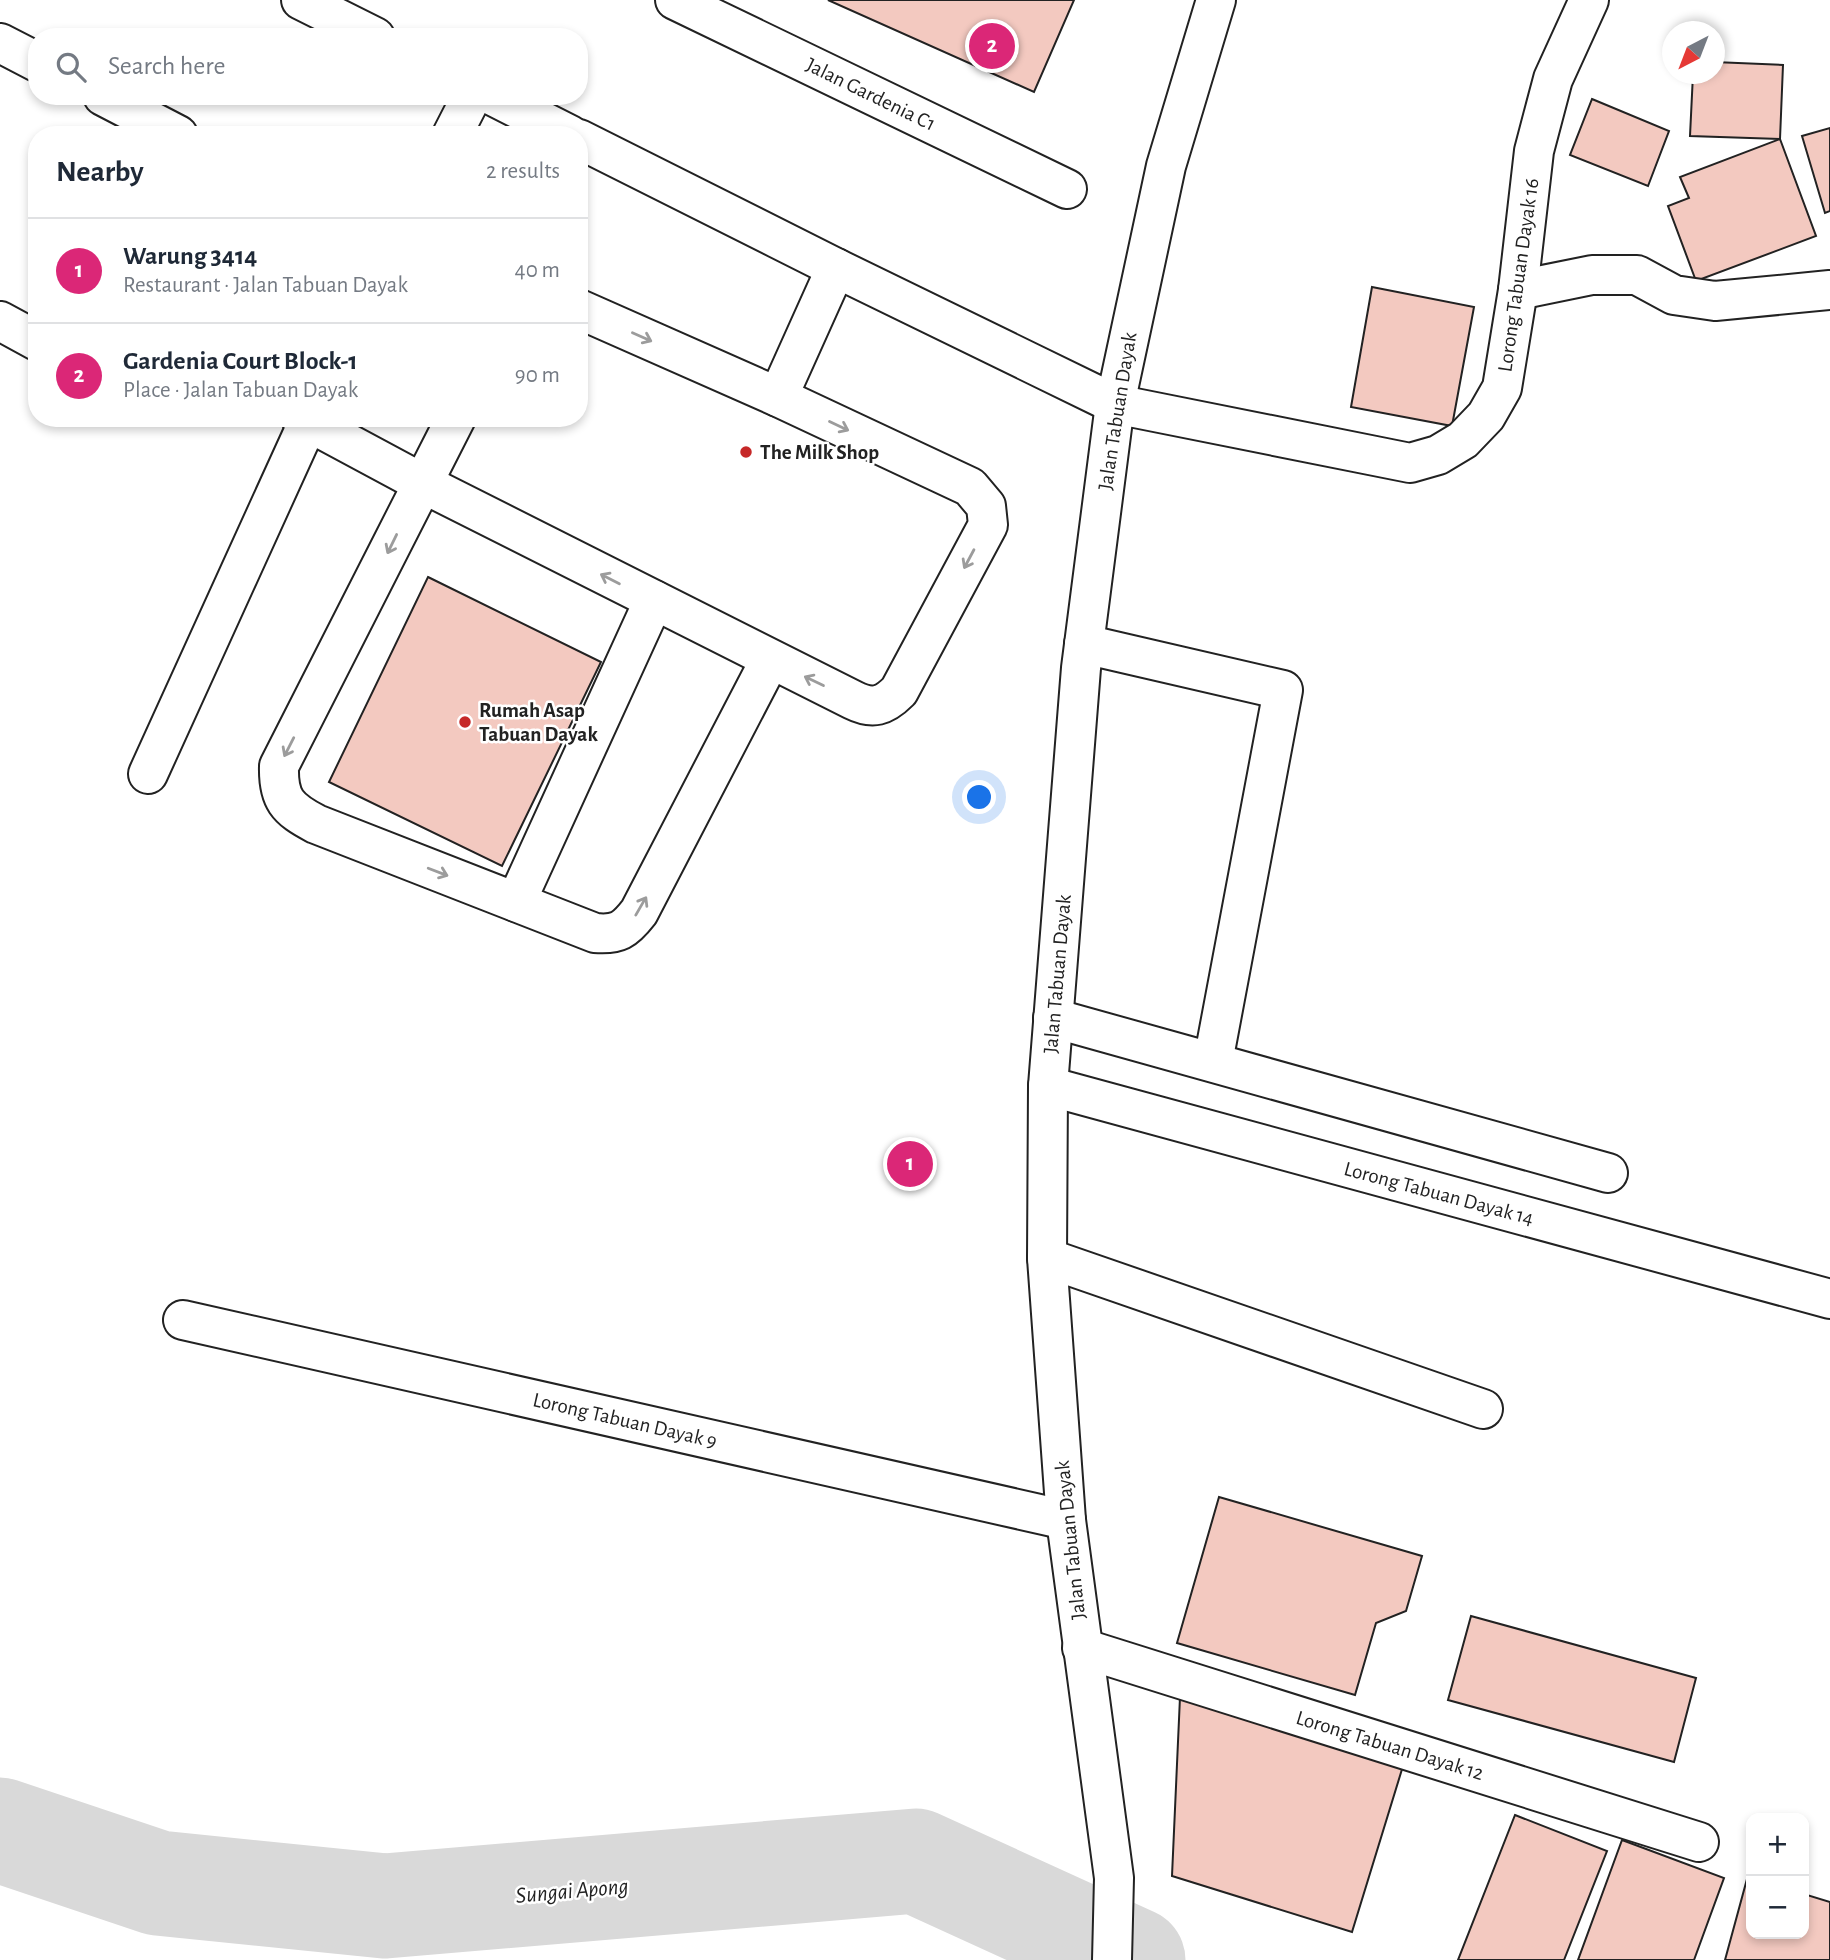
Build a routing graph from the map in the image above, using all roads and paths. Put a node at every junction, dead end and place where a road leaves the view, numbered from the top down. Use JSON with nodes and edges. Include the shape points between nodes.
{"nodes":[{"id":1,"x":302,"y":0,"type":"edge"},
{"id":2,"x":676,"y":0,"type":"edge"},
{"id":3,"x":1216,"y":0,"type":"edge"},
{"id":4,"x":1589,"y":0,"type":"edge"},
{"id":5,"x":357,"y":28,"type":"edge"},
{"id":6,"x":0,"y":43,"type":"edge"},
{"id":7,"x":28,"y":57,"type":"edge"},
{"id":8,"x":120,"y":105,"type":"edge"},
{"id":9,"x":467,"y":105,"type":"edge"},
{"id":10,"x":511,"y":105,"type":"edge"},
{"id":11,"x":161,"y":126,"type":"edge"},
{"id":12,"x":456,"y":126,"type":"edge"},
{"id":13,"x":552,"y":126,"type":"edge"},
{"id":14,"x":588,"y":144,"type":"edge"},
{"id":15,"x":1067,"y":189,"type":"dead end"},
{"id":16,"x":836,"y":268,"type":"junction"},
{"id":17,"x":1517,"y":290,"type":"junction"},
{"id":18,"x":1830,"y":290,"type":"edge"},
{"id":19,"x":588,"y":313,"type":"edge"},
{"id":20,"x":0,"y":321,"type":"edge"},
{"id":21,"x":28,"y":336,"type":"edge"},
{"id":22,"x":778,"y":397,"type":"junction"},
{"id":23,"x":1115,"y":404,"type":"junction"},
{"id":24,"x":303,"y":427,"type":"edge"},
{"id":25,"x":321,"y":427,"type":"edge"},
{"id":26,"x":451,"y":427,"type":"edge"},
{"id":27,"x":422,"y":483,"type":"junction"},
{"id":28,"x":654,"y":600,"type":"junction"},
{"id":29,"x":1084,"y":644,"type":"junction"},
{"id":30,"x":770,"y":660,"type":"junction"},
{"id":31,"x":148,"y":774,"type":"dead end"},
{"id":32,"x":516,"y":902,"type":"junction"},
{"id":33,"x":1054,"y":1018,"type":"junction"},
{"id":34,"x":1213,"y":1062,"type":"junction"},
{"id":35,"x":1048,"y":1086,"type":"junction"},
{"id":36,"x":1608,"y":1173,"type":"dead end"},
{"id":37,"x":1047,"y":1258,"type":"junction"},
{"id":38,"x":1830,"y":1299,"type":"edge"},
{"id":39,"x":183,"y":1320,"type":"dead end"},
{"id":40,"x":1483,"y":1409,"type":"dead end"},
{"id":41,"x":1066,"y":1520,"type":"junction"},
{"id":42,"x":1082,"y":1648,"type":"junction"},
{"id":43,"x":1699,"y":1842,"type":"dead end"},
{"id":44,"x":1112,"y":1960,"type":"edge"}],
"edges":[{"from":1,"to":5,"type":"street"},
{"from":2,"to":15,"type":"street","name":"Jalan Gardenia C1"},
{"from":3,"to":23,"type":"street","name":"Jalan Tabuan Dayak","via":[[1166,166]]},
{"from":4,"to":17,"type":"street","name":"Lorong Tabuan Dayak 16","via":[[1553,79],[1534,151]]},
{"from":6,"to":7,"type":"street"},
{"from":8,"to":11,"type":"street"},
{"from":9,"to":12,"type":"street"},
{"from":10,"to":13,"type":"street"},
{"from":14,"to":16,"type":"street","name":"Lorong Tabuan Dayak 16"},
{"from":16,"to":22,"type":"street"},
{"from":16,"to":23,"type":"street","name":"Lorong Tabuan Dayak 16"},
{"from":17,"to":18,"type":"street","via":[[1592,275],[1637,275],[1674,295],[1715,301]]},
{"from":17,"to":23,"type":"street","name":"Lorong Tabuan Dayak 16","via":[[1502,388],[1486,416],[1463,440],[1438,455],[1410,463]]},
{"from":19,"to":22,"type":"street","one_way":true},
{"from":20,"to":21,"type":"street"},
{"from":22,"to":30,"type":"street","one_way":true,"via":[[970,487],[986,506],[988,525],[899,691],[888,702],[865,706]]},
{"from":23,"to":29,"type":"street","name":"Jalan Tabuan Dayak"},
{"from":24,"to":31,"type":"street"},
{"from":25,"to":27,"type":"street"},
{"from":26,"to":27,"type":"street"},
{"from":28,"to":27,"type":"street","one_way":true},
{"from":27,"to":32,"type":"street","one_way":true,"via":[[279,766],[279,784],[284,800],[316,824]]},
{"from":28,"to":30,"type":"street"},
{"from":28,"to":32,"type":"street"},
{"from":29,"to":33,"type":"street","name":"Jalan Tabuan Dayak"},
{"from":29,"to":34,"type":"street","via":[[1283,690]]},
{"from":32,"to":30,"type":"street","one_way":true,"via":[[595,933],[612,934],[628,925],[639,912]]},
{"from":33,"to":34,"type":"street"},
{"from":33,"to":35,"type":"street","name":"Jalan Tabuan Dayak"},
{"from":34,"to":36,"type":"street"},
{"from":35,"to":37,"type":"street","name":"Jalan Tabuan Dayak"},
{"from":35,"to":38,"type":"street","name":"Lorong Tabuan Dayak 14"},
{"from":37,"to":40,"type":"street"},
{"from":37,"to":41,"type":"street","name":"Jalan Tabuan Dayak"},
{"from":39,"to":41,"type":"street","name":"Lorong Tabuan Dayak 9"},
{"from":41,"to":42,"type":"street","name":"Jalan Tabuan Dayak"},
{"from":42,"to":43,"type":"street","name":"Lorong Tabuan Dayak 12"},
{"from":42,"to":44,"type":"street","name":"Jalan Tabuan Dayak","via":[[1114,1878]]}]}
